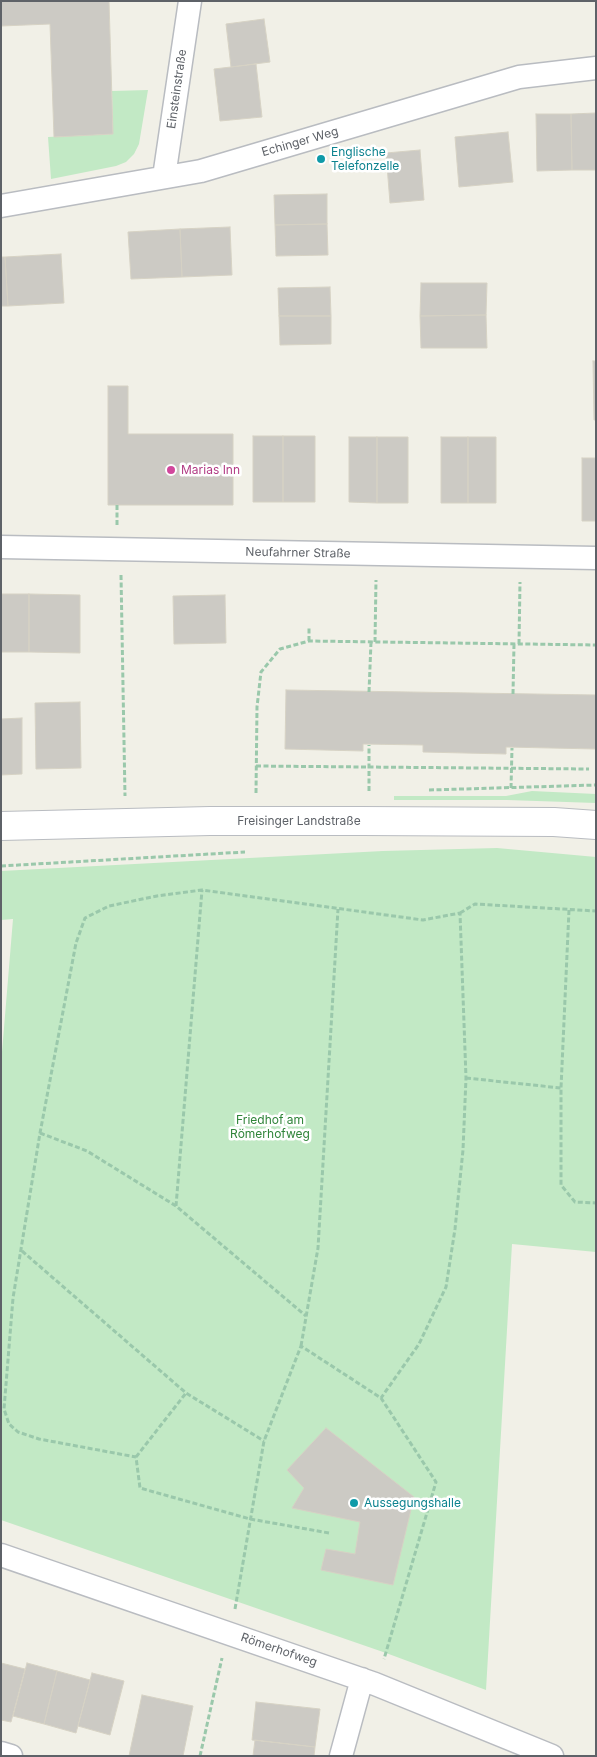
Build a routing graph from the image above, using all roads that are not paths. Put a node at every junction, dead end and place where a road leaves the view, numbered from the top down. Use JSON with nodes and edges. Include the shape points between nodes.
{"nodes":[{"id":1,"x":190,"y":1,"type":"edge"},
{"id":2,"x":596,"y":68,"type":"edge"},
{"id":3,"x":164,"y":177,"type":"junction"},
{"id":4,"x":1,"y":206,"type":"edge"},
{"id":5,"x":1,"y":547,"type":"edge"},
{"id":6,"x":596,"y":558,"type":"edge"},
{"id":7,"x":596,"y":825,"type":"edge"},
{"id":8,"x":1,"y":826,"type":"edge"},
{"id":9,"x":1,"y":1555,"type":"edge"},
{"id":10,"x":368,"y":1681,"type":"junction"},
{"id":11,"x":1,"y":1753,"type":"edge"},
{"id":12,"x":11,"y":1756,"type":"edge"},
{"id":13,"x":341,"y":1756,"type":"edge"},
{"id":14,"x":552,"y":1756,"type":"edge"}],
"edges":[{"from":1,"to":3,"type":"street","name":"Einsteinstraße"},
{"from":2,"to":3,"type":"street","name":"Echinger Weg","via":[[519,78],[201,172]]},
{"from":3,"to":4,"type":"street","name":"Echinger Weg"},
{"from":5,"to":6,"type":"street","name":"Neufahrner Straße"},
{"from":7,"to":8,"type":"street","name":"Freisinger Landstraße","via":[[554,822],[210,821]]},
{"from":9,"to":10,"type":"street","name":"Römerhofweg"},
{"from":10,"to":13,"type":"street"},
{"from":10,"to":14,"type":"street","name":"Römerhofweg"},
{"from":11,"to":12,"type":"street"}]}
